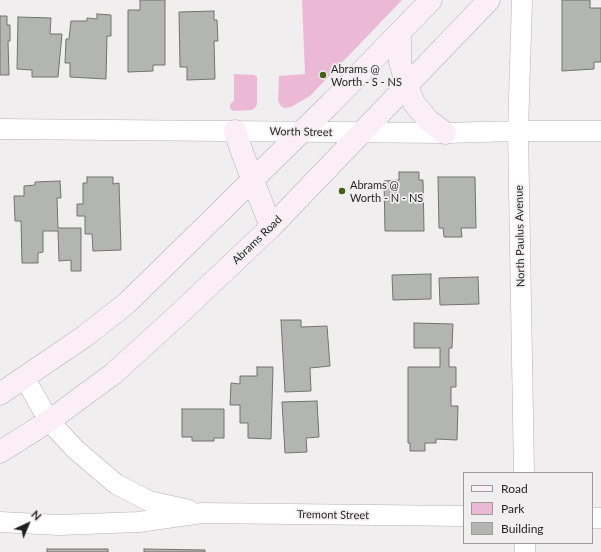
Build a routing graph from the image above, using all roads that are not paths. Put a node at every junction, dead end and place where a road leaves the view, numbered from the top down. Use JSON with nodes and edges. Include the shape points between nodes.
{"nodes":[{"id":1,"x":431,"y":0,"type":"edge"},
{"id":2,"x":489,"y":0,"type":"edge"},
{"id":3,"x":522,"y":0,"type":"edge"},
{"id":4,"x":400,"y":32,"type":"junction"},
{"id":5,"x":407,"y":86,"type":"junction"},
{"id":6,"x":0,"y":129,"type":"edge"},
{"id":7,"x":601,"y":130,"type":"edge"},
{"id":8,"x":235,"y":131,"type":"junction"},
{"id":9,"x":518,"y":131,"type":"junction"},
{"id":10,"x":302,"y":132,"type":"junction"},
{"id":11,"x":362,"y":132,"type":"junction"},
{"id":12,"x":445,"y":133,"type":"junction"},
{"id":13,"x":253,"y":180,"type":"junction"},
{"id":14,"x":271,"y":227,"type":"junction"},
{"id":15,"x":24,"y":377,"type":"junction"},
{"id":16,"x":0,"y":394,"type":"edge"},
{"id":17,"x":49,"y":420,"type":"junction"},
{"id":18,"x":0,"y":452,"type":"edge"},
{"id":19,"x":524,"y":472,"type":"edge"},
{"id":20,"x":202,"y":513,"type":"junction"},
{"id":21,"x":463,"y":516,"type":"edge"},
{"id":22,"x":0,"y":522,"type":"edge"}],
"edges":[{"from":1,"to":4,"type":"main road"},
{"from":2,"to":5,"type":"main road","name":"Abrams Road"},
{"from":3,"to":9,"type":"street","name":"North Paulus Avenue"},
{"from":4,"to":5,"type":"main road","via":[[400,62]]},
{"from":4,"to":10,"type":"main road"},
{"from":5,"to":11,"type":"main road","name":"Abrams Road"},
{"from":5,"to":12,"type":"main road","via":[[414,103],[428,120]]},
{"from":6,"to":8,"type":"street","name":"Worth Street"},
{"from":7,"to":9,"type":"street","name":"Worth Street"},
{"from":8,"to":10,"type":"street","name":"Worth Street"},
{"from":8,"to":13,"type":"main road"},
{"from":9,"to":12,"type":"street","name":"Worth Street"},
{"from":9,"to":19,"type":"street","name":"North Paulus Avenue"},
{"from":10,"to":11,"type":"street","name":"Worth Street"},
{"from":10,"to":13,"type":"main road"},
{"from":11,"to":12,"type":"street","name":"Worth Street"},
{"from":11,"to":14,"type":"main road","name":"Abrams Road"},
{"from":13,"to":14,"type":"main road"},
{"from":13,"to":15,"type":"main road","via":[[126,303],[85,336]]},
{"from":14,"to":17,"type":"main road","name":"Abrams Road","via":[[113,374]]},
{"from":15,"to":16,"type":"main road"},
{"from":15,"to":17,"type":"street","name":"Tremont Street"},
{"from":17,"to":18,"type":"main road","name":"Abrams Road"},
{"from":17,"to":20,"type":"street","name":"Tremont Street","via":[[75,449],[116,484],[150,502]]},
{"from":20,"to":21,"type":"street","name":"Tremont Street"},
{"from":20,"to":22,"type":"street","name":"Tremont Street","via":[[131,522],[59,525]]}]}
